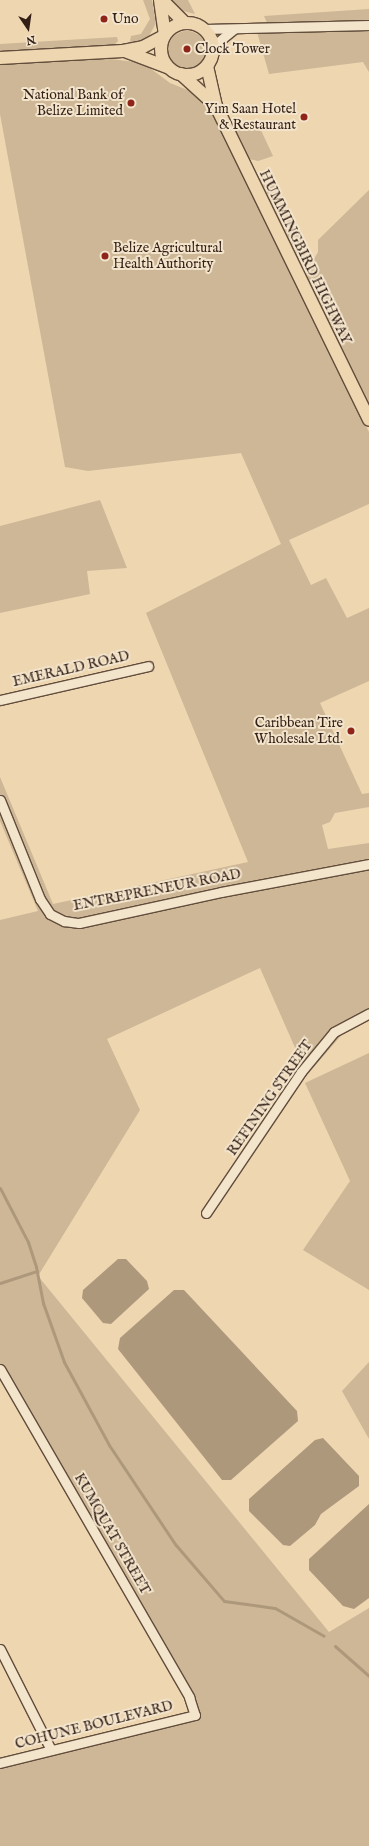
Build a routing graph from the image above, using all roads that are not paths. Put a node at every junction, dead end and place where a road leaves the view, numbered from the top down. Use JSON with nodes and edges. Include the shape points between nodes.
{"nodes":[{"id":1,"x":161,"y":0,"type":"edge"},
{"id":2,"x":184,"y":22,"type":"junction"},
{"id":3,"x":369,"y":25,"type":"edge"},
{"id":4,"x":205,"y":29,"type":"junction"},
{"id":5,"x":234,"y":29,"type":"junction"},
{"id":6,"x":164,"y":35,"type":"junction"},
{"id":7,"x":213,"y":46,"type":"junction"},
{"id":8,"x":124,"y":51,"type":"junction"},
{"id":9,"x":0,"y":58,"type":"edge"},
{"id":10,"x":207,"y":66,"type":"junction"},
{"id":11,"x":168,"y":67,"type":"junction"},
{"id":12,"x":181,"y":74,"type":"junction"},
{"id":13,"x":216,"y":106,"type":"junction"},
{"id":14,"x":369,"y":420,"type":"edge"},
{"id":15,"x":148,"y":666,"type":"dead end"},
{"id":16,"x":0,"y":700,"type":"edge"},
{"id":17,"x":0,"y":800,"type":"edge"},
{"id":18,"x":369,"y":864,"type":"edge"},
{"id":19,"x":369,"y":1013,"type":"edge"},
{"id":20,"x":206,"y":1213,"type":"dead end"},
{"id":21,"x":0,"y":1369,"type":"edge"},
{"id":22,"x":0,"y":1649,"type":"edge"},
{"id":23,"x":195,"y":1715,"type":"joint"},
{"id":24,"x":51,"y":1750,"type":"junction"},
{"id":25,"x":0,"y":1763,"type":"edge"}],
"edges":[{"from":1,"to":2,"type":"main road"},
{"from":1,"to":6,"type":"main road"},
{"from":2,"to":4,"type":"main road","via":[[191,22]]},
{"from":2,"to":6,"type":"main road"},
{"from":3,"to":5,"type":"street"},
{"from":4,"to":5,"type":"street"},
{"from":4,"to":7,"type":"main road"},
{"from":5,"to":7,"type":"street"},
{"from":6,"to":8,"type":"main road","via":[[143,47]]},
{"from":6,"to":11,"type":"main road","via":[[160,52]]},
{"from":7,"to":10,"type":"main road"},
{"from":8,"to":9,"type":"main road"},
{"from":8,"to":11,"type":"main road"},
{"from":10,"to":12,"type":"main road","via":[[195,74]]},
{"from":10,"to":13,"type":"main road","name":"HUMMINGBIRD HIGHWAY"},
{"from":11,"to":12,"type":"main road"},
{"from":12,"to":13,"type":"main road","name":"HUMMINGBIRD HIGHWAY"},
{"from":13,"to":14,"type":"main road","name":"HUMMINGBIRD HIGHWAY"},
{"from":15,"to":16,"type":"street","name":"EMERALD ROAD"},
{"from":17,"to":18,"type":"street","name":"ENTREPRENEUR ROAD","via":[[40,899],[50,914],[64,921],[79,923],[221,892]]},
{"from":19,"to":20,"type":"street","name":"REFINING STREET","via":[[334,1032],[301,1072]]},
{"from":21,"to":23,"type":"street","name":"KUMQUAT STREET","via":[[189,1697]]},
{"from":22,"to":24,"type":"street"},
{"from":23,"to":24,"type":"street","name":"COHUNE BOULEVARD"},
{"from":24,"to":25,"type":"street","name":"COHUNE BOULEVARD"}]}
